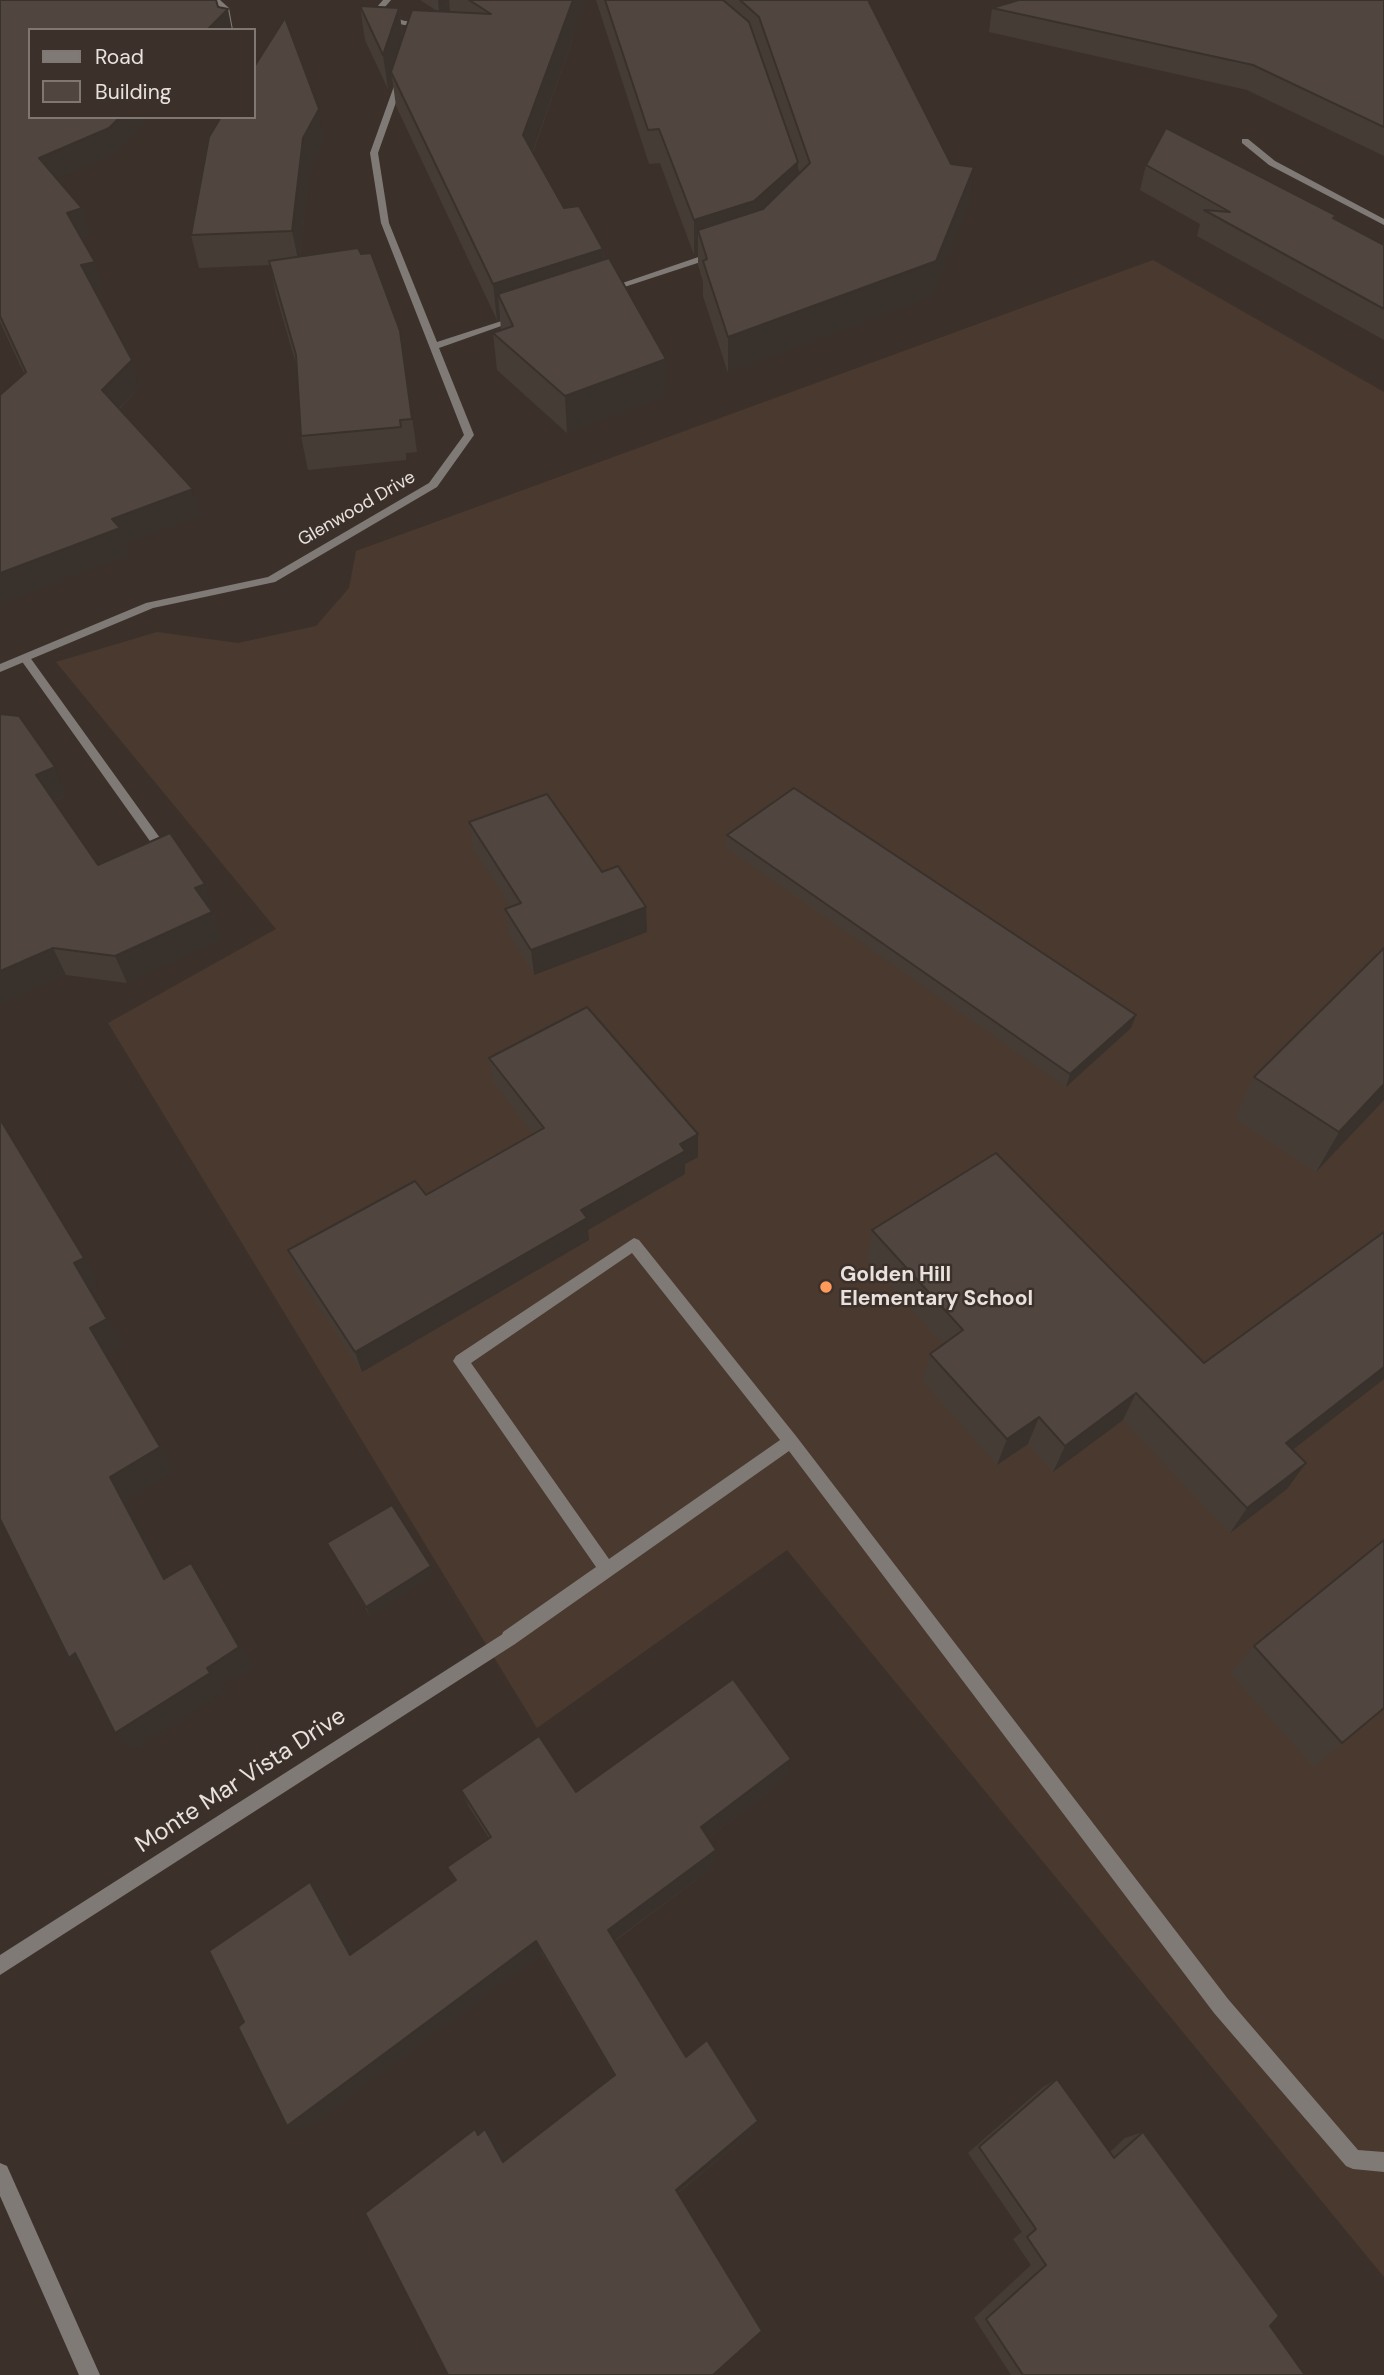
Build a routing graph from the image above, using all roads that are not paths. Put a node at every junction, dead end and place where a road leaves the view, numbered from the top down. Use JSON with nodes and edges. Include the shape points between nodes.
{"nodes":[{"id":1,"x":216,"y":0,"type":"edge"},
{"id":2,"x":387,"y":0,"type":"edge"},
{"id":3,"x":429,"y":22,"type":"edge"},
{"id":4,"x":416,"y":23,"type":"junction"},
{"id":5,"x":229,"y":28,"type":"edge"},
{"id":6,"x":413,"y":34,"type":"edge"},
{"id":7,"x":405,"y":65,"type":"edge"},
{"id":8,"x":1245,"y":141,"type":"dead end"},
{"id":9,"x":1384,"y":222,"type":"edge"},
{"id":10,"x":731,"y":249,"type":"edge"},
{"id":11,"x":589,"y":295,"type":"edge"},
{"id":12,"x":525,"y":316,"type":"edge"},
{"id":13,"x":435,"y":346,"type":"junction"},
{"id":14,"x":25,"y":658,"type":"junction"},
{"id":15,"x":0,"y":668,"type":"edge"},
{"id":16,"x":156,"y":841,"type":"edge"},
{"id":17,"x":791,"y":1441,"type":"junction"},
{"id":18,"x":607,"y":1569,"type":"junction"},
{"id":19,"x":0,"y":1966,"type":"edge"},
{"id":20,"x":1384,"y":2162,"type":"edge"},
{"id":21,"x":0,"y":2173,"type":"edge"},
{"id":22,"x":90,"y":2375,"type":"edge"}],
"edges":[{"from":1,"to":5,"type":"street","via":[[225,8]]},
{"from":2,"to":4,"type":"street","via":[[380,7],[385,17]]},
{"from":3,"to":4,"type":"street"},
{"from":4,"to":6,"type":"street"},
{"from":7,"to":13,"type":"street","via":[[373,153],[385,223]]},
{"from":8,"to":9,"type":"street","via":[[1272,163]]},
{"from":10,"to":11,"type":"street"},
{"from":12,"to":13,"type":"street"},
{"from":13,"to":14,"type":"street","name":"Glenwood Drive","via":[[469,435],[433,485],[271,580],[150,605]]},
{"from":14,"to":15,"type":"street"},
{"from":14,"to":16,"type":"street"},
{"from":17,"to":18,"type":"street","name":"Monte Mar Vista Drive"},
{"from":17,"to":18,"type":"street","via":[[634,1244],[461,1360]]},
{"from":17,"to":20,"type":"street","via":[[1221,2006],[1353,2158]]},
{"from":18,"to":19,"type":"street","name":"Monte Mar Vista Drive"},
{"from":21,"to":22,"type":"street"}]}
